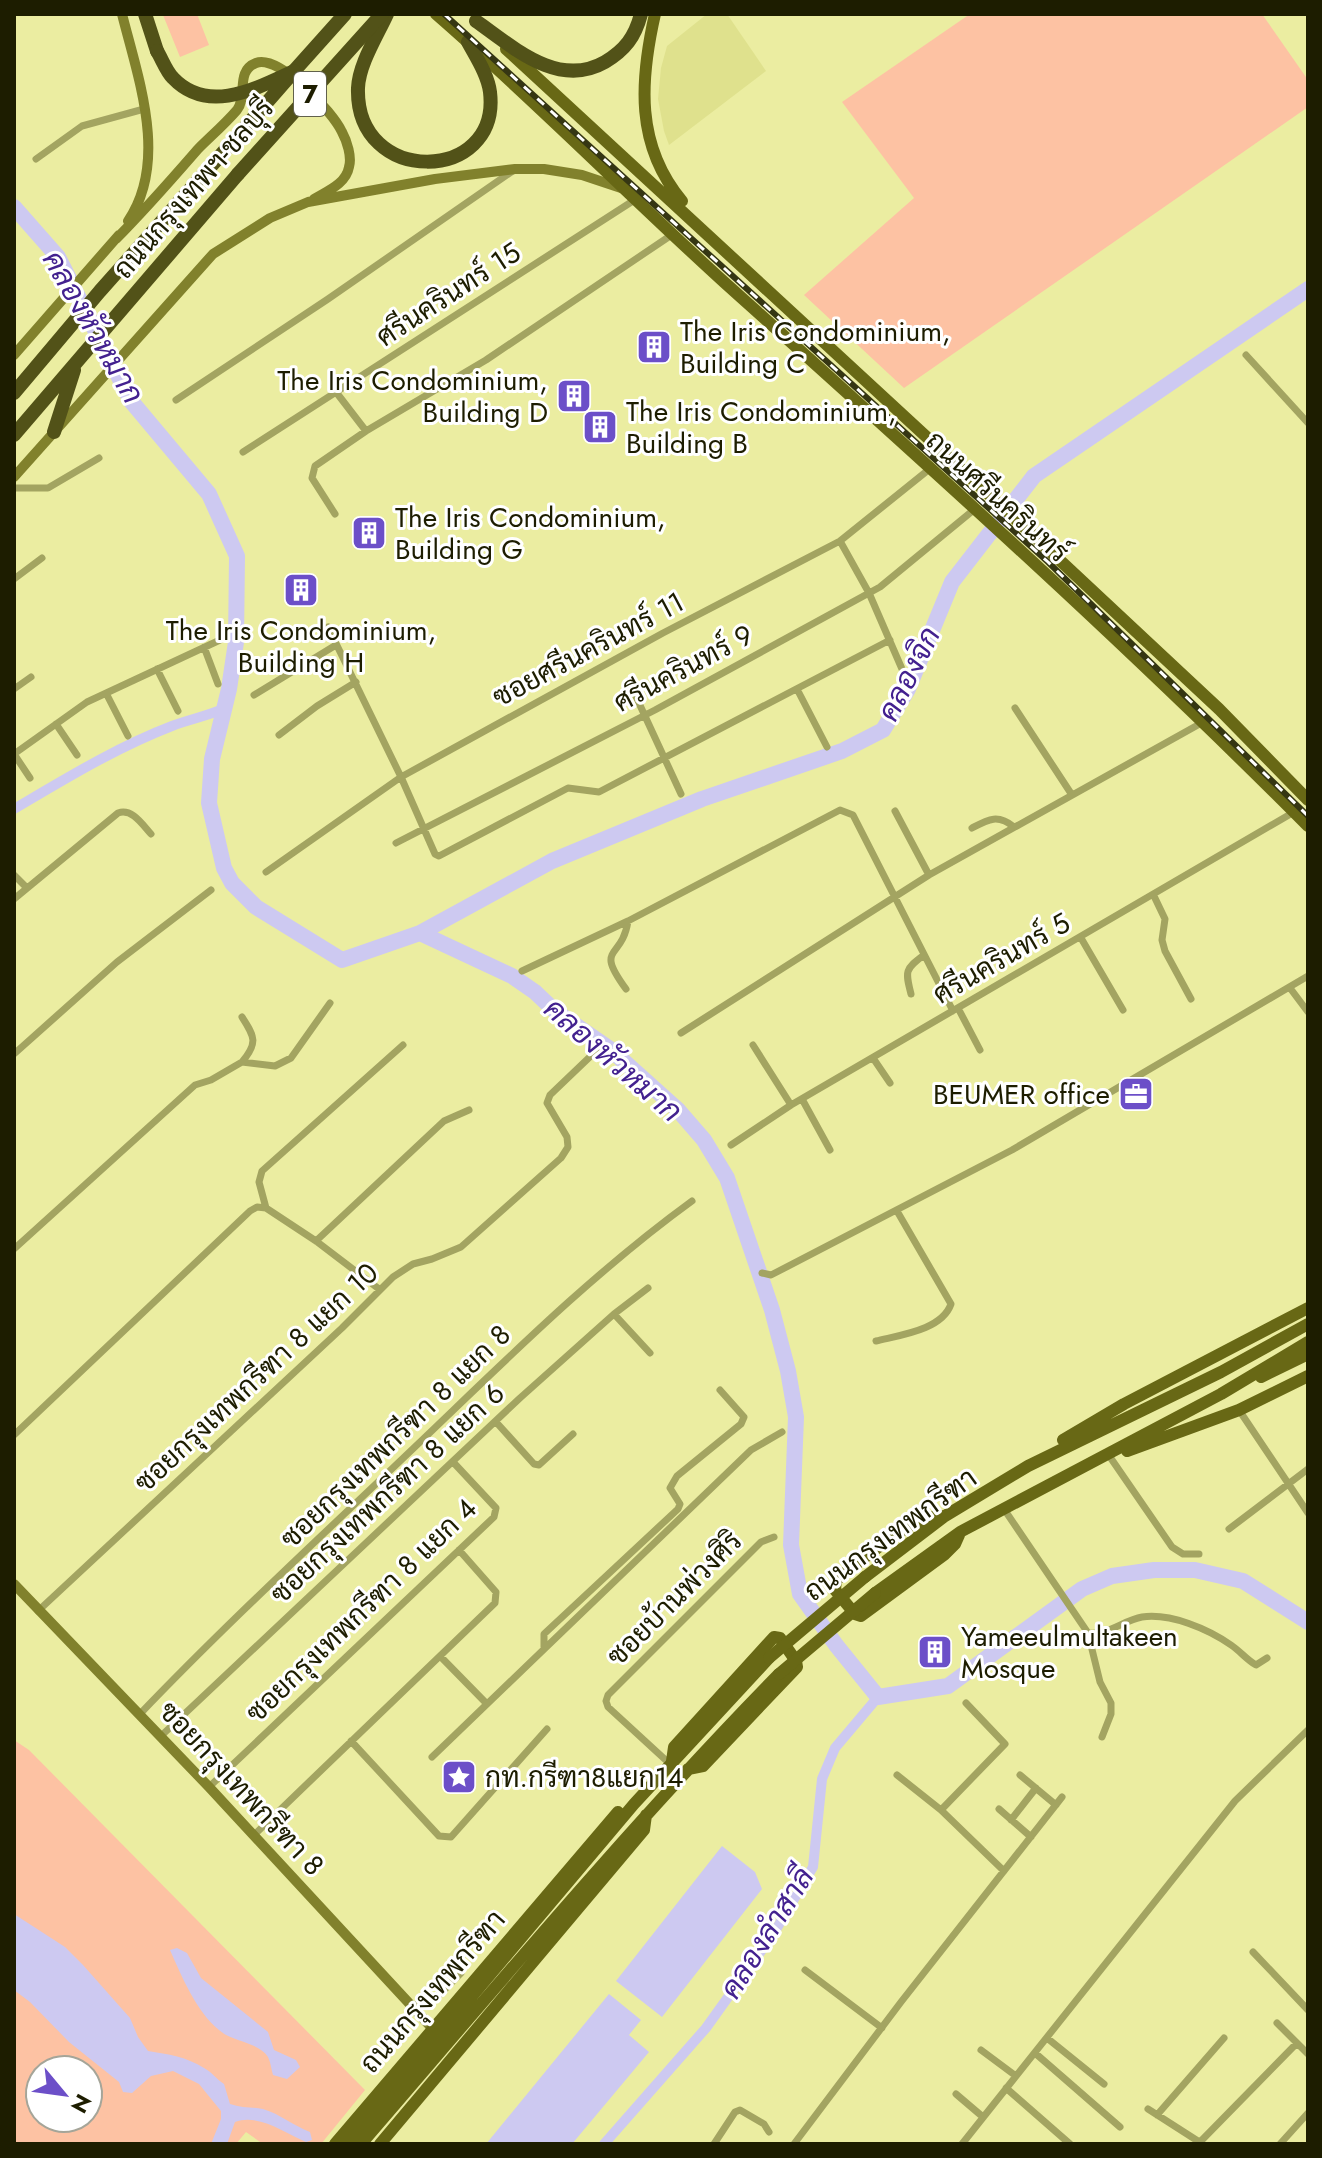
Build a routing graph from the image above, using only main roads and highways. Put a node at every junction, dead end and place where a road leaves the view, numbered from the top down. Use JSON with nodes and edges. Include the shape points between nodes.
{"nodes":[{"id":1,"x":122,"y":14,"type":"edge"},
{"id":2,"x":145,"y":14,"type":"edge"},
{"id":3,"x":345,"y":14,"type":"edge"},
{"id":4,"x":384,"y":14,"type":"edge"},
{"id":5,"x":436,"y":14,"type":"edge"},
{"id":6,"x":641,"y":14,"type":"edge"},
{"id":7,"x":655,"y":14,"type":"edge"},
{"id":8,"x":472,"y":17,"type":"edge"},
{"id":9,"x":468,"y":42,"type":"junction"},
{"id":10,"x":294,"y":71,"type":"junction"},
{"id":11,"x":631,"y":194,"type":"junction"},
{"id":12,"x":308,"y":202,"type":"junction"},
{"id":13,"x":116,"y":239,"type":"junction"},
{"id":14,"x":717,"y":242,"type":"junction"},
{"id":15,"x":14,"y":355,"type":"edge"},
{"id":16,"x":77,"y":362,"type":"junction"},
{"id":17,"x":17,"y":388,"type":"edge"},
{"id":18,"x":54,"y":432,"type":"junction"},
{"id":19,"x":14,"y":435,"type":"edge"},
{"id":20,"x":14,"y":477,"type":"edge"},
{"id":21,"x":1308,"y":800,"type":"edge"},
{"id":22,"x":1308,"y":826,"type":"edge"},
{"id":23,"x":1308,"y":1299,"type":"edge"},
{"id":24,"x":1308,"y":1308,"type":"edge"},
{"id":25,"x":1308,"y":1324,"type":"edge"},
{"id":26,"x":1256,"y":1334,"type":"junction"},
{"id":27,"x":1308,"y":1342,"type":"edge"},
{"id":28,"x":1308,"y":1354,"type":"edge"},
{"id":29,"x":1308,"y":1378,"type":"edge"},
{"id":30,"x":1221,"y":1394,"type":"junction"},
{"id":31,"x":1090,"y":1464,"type":"junction"},
{"id":32,"x":1028,"y":1466,"type":"junction"},
{"id":33,"x":945,"y":1516,"type":"junction"},
{"id":34,"x":960,"y":1532,"type":"junction"},
{"id":35,"x":14,"y":1584,"type":"edge"},
{"id":36,"x":671,"y":1762,"type":"junction"},
{"id":37,"x":686,"y":1770,"type":"junction"},
{"id":38,"x":634,"y":1804,"type":"junction"},
{"id":39,"x":646,"y":1815,"type":"junction"},
{"id":40,"x":432,"y":2028,"type":"junction"},
{"id":41,"x":345,"y":2142,"type":"edge"},
{"id":42,"x":382,"y":2143,"type":"edge"}],
"edges":[{"from":1,"to":13,"type":"main road","via":[[148,147],[146,176],[132,215]]},
{"from":2,"to":10,"type":"highway","bridge":true,"via":[[172,78],[189,90],[210,97],[247,92]]},
{"from":3,"to":10,"type":"highway","name":"ถนนกรุงเทพฯ-ชลบุรี","number":"7"},
{"from":4,"to":9,"type":"highway","via":[[362,69],[359,106],[372,136],[401,159],[440,162],[460,155],[487,125],[490,91]]},
{"from":4,"to":16,"type":"highway","name":"ถนนกรุงเทพฯ-ชลบุรี","number":"7","bridge":true},
{"from":5,"to":9,"type":"main road","name":"ถนนศรีนครินทร์"},
{"from":6,"to":8,"type":"highway","via":[[630,43],[616,55],[591,70],[566,72],[528,58]]},
{"from":7,"to":14,"type":"main road","via":[[643,85],[651,142],[678,196]]},
{"from":8,"to":14,"type":"main road","name":"ถนนศรีนครินทร์"},
{"from":9,"to":11,"type":"main road","name":"ถนนศรีนครินทร์"},
{"from":10,"to":17,"type":"highway","name":"ถนนกรุงเทพฯ-ชลบุรี","number":"7","bridge":true},
{"from":11,"to":12,"type":"main road","via":[[582,175],[515,169]]},
{"from":11,"to":22,"type":"main road","name":"ถนนศรีนครินทร์","via":[[1205,721]]},
{"from":12,"to":13,"type":"main road","via":[[339,184],[349,169],[342,132],[325,107],[281,66],[259,61],[243,76],[242,102],[235,112]]},
{"from":12,"to":18,"type":"main road","via":[[270,218],[213,254]]},
{"from":13,"to":15,"type":"main road"},
{"from":14,"to":21,"type":"main road","name":"ถนนศรีนครินทร์","via":[[1219,709]]},
{"from":16,"to":18,"type":"highway"},
{"from":16,"to":19,"type":"highway","name":"ถนนกรุงเทพฯ-ชลบุรี","number":"7"},
{"from":18,"to":20,"type":"main road"},
{"from":23,"to":26,"type":"main road"},
{"from":24,"to":26,"type":"main road"},
{"from":25,"to":32,"type":"main road","name":"ถนนกรุงเทพกรีฑา"},
{"from":26,"to":32,"type":"main road","via":[[1097,1419]]},
{"from":27,"to":30,"type":"main road","name":"ถนนกรุงเทพกรีฑา"},
{"from":28,"to":30,"type":"main road"},
{"from":29,"to":31,"type":"main road","via":[[1239,1410]]},
{"from":30,"to":31,"type":"main road","name":"ถนนกรุงเทพกรีฑา"},
{"from":31,"to":34,"type":"main road","name":"ถนนกรุงเทพกรีฑา"},
{"from":32,"to":33,"type":"main road","name":"ถนนกรุงเทพกรีฑา"},
{"from":33,"to":34,"type":"main road","via":[[914,1524],[836,1580],[835,1590],[855,1614],[861,1616],[944,1555]]},
{"from":33,"to":36,"type":"main road","name":"ถนนกรุงเทพกรีฑา","bridge":true,"via":[[769,1658]]},
{"from":34,"to":37,"type":"main road","name":"ถนนกรุงเทพกรีฑา","bridge":true,"via":[[875,1593],[779,1674]]},
{"from":35,"to":40,"type":"main road","name":"ซอยกรุงเทพกรีฑา 8"},
{"from":36,"to":37,"type":"main road","via":[[683,1736],[774,1637],[780,1638],[797,1667],[703,1766]]},
{"from":36,"to":38,"type":"main road","name":"ถนนกรุงเทพกรีฑา"},
{"from":37,"to":39,"type":"main road","name":"ถนนกรุงเทพกรีฑา"},
{"from":38,"to":40,"type":"main road","name":"ถนนกรุงเทพกรีฑา","via":[[619,1811]]},
{"from":38,"to":41,"type":"main road","name":"ถนนกรุงเทพกรีฑา"},
{"from":39,"to":41,"type":"main road","name":"ถนนกรุงเทพกรีฑา"},
{"from":39,"to":42,"type":"main road","name":"ถนนกรุงเทพกรีฑา","via":[[644,1830]]},
{"from":40,"to":41,"type":"main road","name":"ถนนกรุงเทพกรีฑา"}]}
